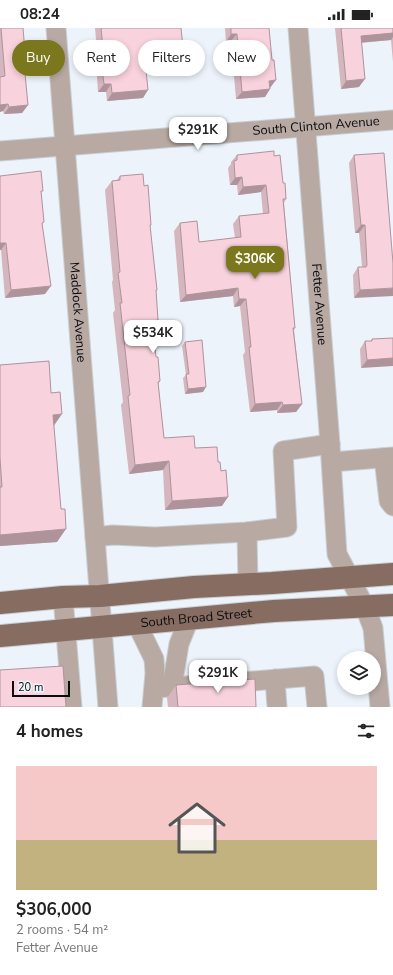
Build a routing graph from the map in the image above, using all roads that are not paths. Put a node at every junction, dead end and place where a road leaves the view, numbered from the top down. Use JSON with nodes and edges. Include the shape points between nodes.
{"nodes":[{"id":1,"x":56,"y":28,"type":"edge"},
{"id":2,"x":298,"y":28,"type":"edge"},
{"id":3,"x":393,"y":120,"type":"edge"},
{"id":4,"x":305,"y":127,"type":"junction"},
{"id":5,"x":64,"y":147,"type":"junction"},
{"id":6,"x":0,"y":151,"type":"edge"},
{"id":7,"x":331,"y":453,"type":"junction"},
{"id":8,"x":389,"y":457,"type":"edge"},
{"id":9,"x":393,"y":506,"type":"edge"},
{"id":10,"x":248,"y":532,"type":"junction"},
{"id":11,"x":95,"y":537,"type":"junction"},
{"id":12,"x":393,"y":574,"type":"edge"},
{"id":13,"x":350,"y":577,"type":"junction"},
{"id":14,"x":248,"y":584,"type":"junction"},
{"id":15,"x":100,"y":596,"type":"junction"},
{"id":16,"x":63,"y":597,"type":"junction"},
{"id":17,"x":0,"y":602,"type":"edge"},
{"id":18,"x":393,"y":605,"type":"edge"},
{"id":19,"x":364,"y":607,"type":"junction"},
{"id":20,"x":189,"y":619,"type":"junction"},
{"id":21,"x":137,"y":624,"type":"junction"},
{"id":22,"x":102,"y":627,"type":"junction"},
{"id":23,"x":66,"y":630,"type":"junction"},
{"id":24,"x":0,"y":636,"type":"edge"},
{"id":25,"x":275,"y":679,"type":"junction"},
{"id":26,"x":163,"y":688,"type":"junction"},
{"id":27,"x":72,"y":707,"type":"edge"},
{"id":28,"x":108,"y":707,"type":"edge"},
{"id":29,"x":152,"y":707,"type":"edge"},
{"id":30,"x":277,"y":707,"type":"edge"},
{"id":31,"x":317,"y":707,"type":"edge"},
{"id":32,"x":380,"y":707,"type":"edge"}],
"edges":[{"from":1,"to":5,"type":"street","name":"Maddock Avenue"},
{"from":2,"to":4,"type":"street","name":"Fetter Avenue"},
{"from":3,"to":4,"type":"street","name":"South Clinton Avenue"},
{"from":4,"to":5,"type":"street","name":"South Clinton Avenue"},
{"from":4,"to":7,"type":"street","name":"Fetter Avenue"},
{"from":5,"to":6,"type":"street","name":"South Clinton Avenue"},
{"from":5,"to":11,"type":"street","name":"Maddock Avenue"},
{"from":7,"to":8,"type":"street"},
{"from":7,"to":10,"type":"street","via":[[283,451],[288,527]]},
{"from":7,"to":13,"type":"street","name":"Fetter Avenue","via":[[337,554]]},
{"from":8,"to":9,"type":"street","via":[[389,501]]},
{"from":10,"to":11,"type":"street"},
{"from":10,"to":14,"type":"street"},
{"from":11,"to":15,"type":"street","name":"Maddock Avenue"},
{"from":12,"to":13,"type":"main road"},
{"from":13,"to":14,"type":"main road"},
{"from":13,"to":19,"type":"street","name":"Fetter Avenue"},
{"from":14,"to":15,"type":"main road"},
{"from":15,"to":16,"type":"main road"},
{"from":15,"to":22,"type":"street","name":"Maddock Avenue"},
{"from":16,"to":17,"type":"main road"},
{"from":16,"to":23,"type":"street"},
{"from":18,"to":19,"type":"main road","name":"South Broad Street"},
{"from":19,"to":20,"type":"main road","name":"South Broad Street"},
{"from":19,"to":32,"type":"street","name":"Fetter Avenue","via":[[372,628]]},
{"from":20,"to":21,"type":"main road","name":"South Broad Street"},
{"from":20,"to":26,"type":"street"},
{"from":21,"to":22,"type":"main road","name":"South Broad Street"},
{"from":21,"to":26,"type":"street","via":[[154,659],[156,673]]},
{"from":22,"to":23,"type":"main road","name":"South Broad Street"},
{"from":22,"to":28,"type":"street","name":"Maddock Avenue"},
{"from":23,"to":24,"type":"main road","name":"South Broad Street"},
{"from":23,"to":27,"type":"street"},
{"from":25,"to":26,"type":"street"},
{"from":25,"to":30,"type":"street"},
{"from":25,"to":31,"type":"street","via":[[314,676]]},
{"from":26,"to":29,"type":"street"}]}
